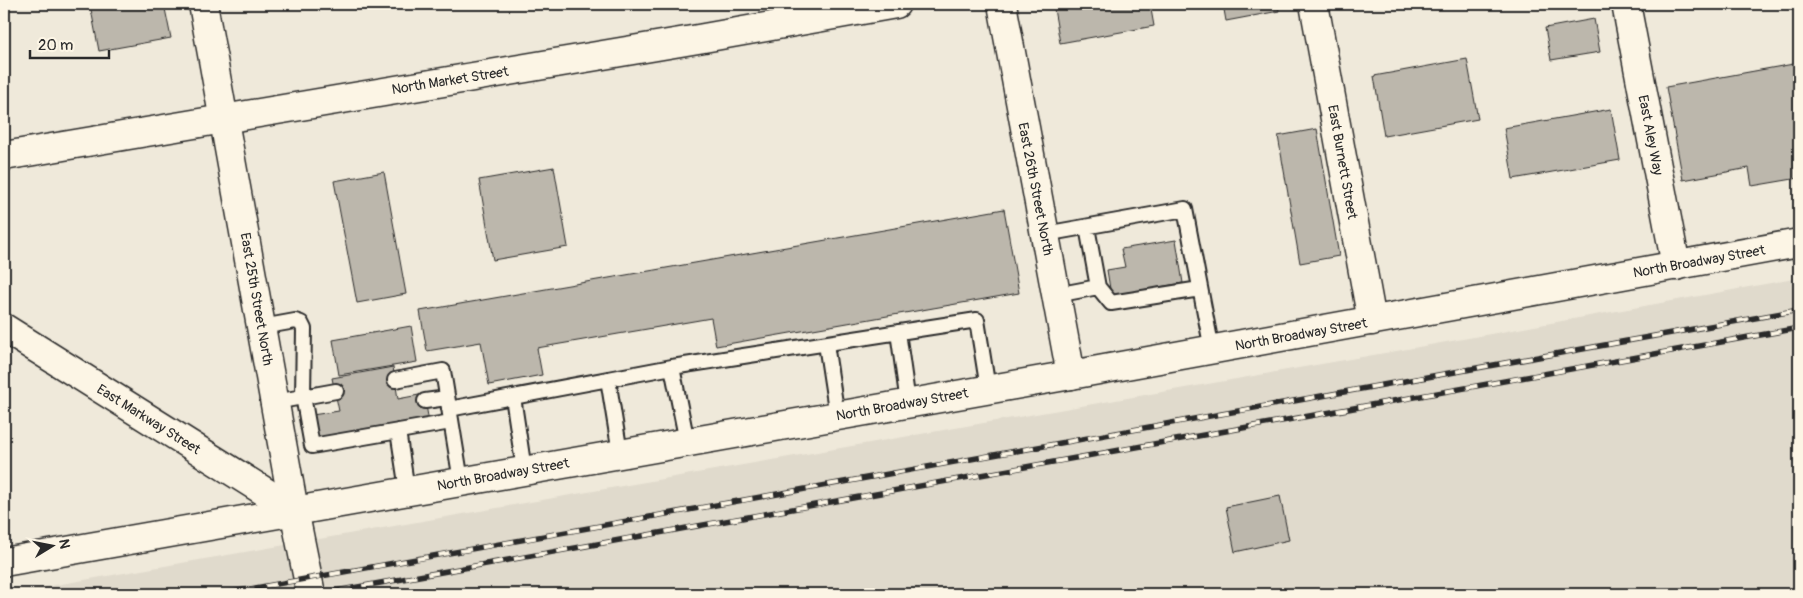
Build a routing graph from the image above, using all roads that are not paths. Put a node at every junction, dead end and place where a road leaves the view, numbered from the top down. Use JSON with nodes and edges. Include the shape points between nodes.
{"nodes":[{"id":1,"x":203,"y":4,"type":"edge"},
{"id":2,"x":896,"y":4,"type":"edge"},
{"id":3,"x":1002,"y":4,"type":"edge"},
{"id":4,"x":1314,"y":4,"type":"edge"},
{"id":5,"x":1626,"y":4,"type":"edge"},
{"id":6,"x":223,"y":118,"type":"junction"},
{"id":7,"x":4,"y":156,"type":"edge"},
{"id":8,"x":1087,"y":227,"type":"junction"},
{"id":9,"x":1045,"y":234,"type":"junction"},
{"id":10,"x":1799,"y":243,"type":"edge"},
{"id":11,"x":1676,"y":266,"type":"junction"},
{"id":12,"x":1098,"y":287,"type":"junction"},
{"id":13,"x":1200,"y":289,"type":"junction"},
{"id":14,"x":1056,"y":295,"type":"junction"},
{"id":15,"x":1372,"y":321,"type":"junction"},
{"id":16,"x":262,"y":327,"type":"junction"},
{"id":17,"x":4,"y":328,"type":"edge"},
{"id":18,"x":898,"y":332,"type":"junction"},
{"id":19,"x":826,"y":344,"type":"junction"},
{"id":20,"x":1212,"y":350,"type":"junction"},
{"id":21,"x":672,"y":367,"type":"junction"},
{"id":22,"x":1071,"y":375,"type":"junction"},
{"id":23,"x":608,"y":379,"type":"junction"},
{"id":24,"x":395,"y":380,"type":"dead end"},
{"id":25,"x":988,"y":389,"type":"junction"},
{"id":26,"x":336,"y":391,"type":"dead end"},
{"id":27,"x":303,"y":396,"type":"junction"},
{"id":28,"x":513,"y":396,"type":"junction"},
{"id":29,"x":425,"y":401,"type":"dead end"},
{"id":30,"x":275,"y":402,"type":"junction"},
{"id":31,"x":908,"y":403,"type":"junction"},
{"id":32,"x":449,"y":409,"type":"junction"},
{"id":33,"x":837,"y":416,"type":"junction"},
{"id":34,"x":398,"y":431,"type":"junction"},
{"id":35,"x":686,"y":442,"type":"junction"},
{"id":36,"x":620,"y":453,"type":"junction"},
{"id":37,"x":524,"y":470,"type":"junction"},
{"id":38,"x":461,"y":481,"type":"junction"},
{"id":39,"x":407,"y":490,"type":"junction"},
{"id":40,"x":294,"y":510,"type":"junction"},
{"id":41,"x":4,"y":562,"type":"edge"},
{"id":42,"x":311,"y":594,"type":"edge"}],
"edges":[{"from":1,"to":6,"type":"main road","name":"East 25th Street North"},
{"from":2,"to":6,"type":"main road","name":"North Market Street"},
{"from":3,"to":9,"type":"main road","name":"East 26th Street North"},
{"from":4,"to":15,"type":"main road","name":"East Burnett Street"},
{"from":5,"to":11,"type":"main road","name":"East Aley Way"},
{"from":6,"to":7,"type":"main road","name":"North Market Street"},
{"from":6,"to":16,"type":"main road","name":"East 25th Street North"},
{"from":8,"to":9,"type":"lane"},
{"from":8,"to":12,"type":"lane"},
{"from":8,"to":13,"type":"lane","via":[[1185,209]]},
{"from":9,"to":14,"type":"main road","name":"East 26th Street North"},
{"from":10,"to":11,"type":"main road","name":"North Broadway Street"},
{"from":11,"to":15,"type":"main road","name":"North Broadway Street"},
{"from":12,"to":13,"type":"lane","via":[[1111,303]]},
{"from":12,"to":14,"type":"lane"},
{"from":13,"to":20,"type":"lane"},
{"from":14,"to":22,"type":"main road","name":"East 26th Street North"},
{"from":15,"to":20,"type":"main road","name":"North Broadway Street"},
{"from":16,"to":27,"type":"lane","via":[[301,322],[304,329]]},
{"from":16,"to":30,"type":"main road","name":"East 25th Street North"},
{"from":17,"to":40,"type":"main road","name":"East Markway Street"},
{"from":18,"to":19,"type":"lane"},
{"from":18,"to":25,"type":"lane","via":[[977,320]]},
{"from":18,"to":31,"type":"lane"},
{"from":19,"to":21,"type":"lane"},
{"from":19,"to":33,"type":"lane"},
{"from":20,"to":22,"type":"main road","name":"North Broadway Street"},
{"from":21,"to":23,"type":"lane"},
{"from":21,"to":35,"type":"lane"},
{"from":22,"to":25,"type":"main road","name":"North Broadway Street"},
{"from":23,"to":28,"type":"lane"},
{"from":23,"to":36,"type":"lane"},
{"from":24,"to":32,"type":"lane","via":[[443,371]]},
{"from":25,"to":31,"type":"main road","name":"North Broadway Street"},
{"from":26,"to":27,"type":"lane"},
{"from":27,"to":30,"type":"lane"},
{"from":27,"to":34,"type":"lane","via":[[310,420],[312,446]]},
{"from":28,"to":32,"type":"lane"},
{"from":28,"to":37,"type":"lane"},
{"from":29,"to":32,"type":"lane"},
{"from":30,"to":40,"type":"main road","name":"East 25th Street North"},
{"from":31,"to":33,"type":"main road","name":"North Broadway Street"},
{"from":32,"to":34,"type":"lane"},
{"from":32,"to":38,"type":"lane"},
{"from":33,"to":35,"type":"main road","name":"North Broadway Street"},
{"from":34,"to":39,"type":"lane"},
{"from":35,"to":36,"type":"main road","name":"North Broadway Street"},
{"from":36,"to":37,"type":"main road","name":"North Broadway Street"},
{"from":37,"to":38,"type":"main road","name":"North Broadway Street"},
{"from":38,"to":39,"type":"main road","name":"North Broadway Street"},
{"from":39,"to":40,"type":"main road","name":"North Broadway Street"},
{"from":40,"to":41,"type":"main road","name":"North Broadway Street"},
{"from":40,"to":42,"type":"main road","name":"East 25th Street North"}]}
